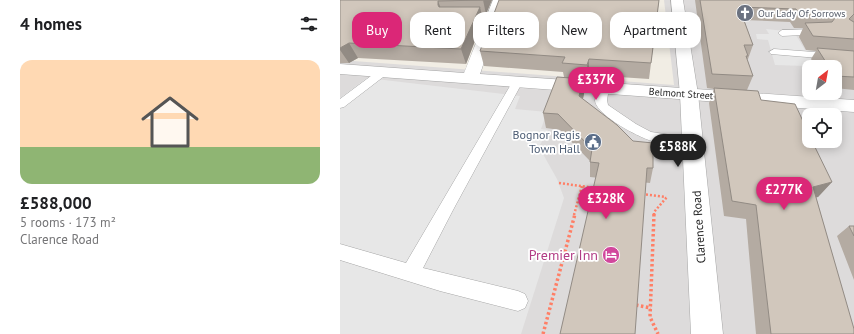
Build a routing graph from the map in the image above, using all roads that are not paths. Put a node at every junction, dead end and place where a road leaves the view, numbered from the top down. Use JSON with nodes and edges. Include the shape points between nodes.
{"nodes":[{"id":1,"x":677,"y":0,"type":"edge"},
{"id":2,"x":494,"y":10,"type":"edge"},
{"id":3,"x":822,"y":32,"type":"edge"},
{"id":4,"x":782,"y":33,"type":"dead end"},
{"id":5,"x":774,"y":52,"type":"dead end"},
{"id":6,"x":854,"y":58,"type":"edge"},
{"id":7,"x":340,"y":69,"type":"edge"},
{"id":8,"x":383,"y":72,"type":"junction"},
{"id":9,"x":470,"y":78,"type":"junction"},
{"id":10,"x":518,"y":81,"type":"junction"},
{"id":11,"x":604,"y":88,"type":"junction"},
{"id":12,"x":689,"y":94,"type":"junction"},
{"id":13,"x":340,"y":105,"type":"edge"},
{"id":14,"x":854,"y":106,"type":"edge"},
{"id":15,"x":693,"y":142,"type":"junction"},
{"id":16,"x":340,"y":252,"type":"edge"},
{"id":17,"x":410,"y":273,"type":"junction"},
{"id":18,"x":518,"y":301,"type":"dead end"},
{"id":19,"x":707,"y":334,"type":"edge"}],
"edges":[{"from":1,"to":12,"type":"street","name":"Clarence Road"},
{"from":2,"to":9,"type":"street"},
{"from":3,"to":4,"type":"lane"},
{"from":5,"to":6,"type":"lane"},
{"from":7,"to":8,"type":"street","name":"Belmont Street"},
{"from":8,"to":9,"type":"street","name":"Belmont Street"},
{"from":8,"to":13,"type":"lane"},
{"from":9,"to":10,"type":"street","name":"Belmont Street"},
{"from":10,"to":11,"type":"street","name":"Belmont Street"},
{"from":10,"to":17,"type":"lane"},
{"from":11,"to":12,"type":"street","name":"Belmont Street"},
{"from":11,"to":15,"type":"lane","via":[[601,100],[603,107],[632,127],[656,138]]},
{"from":12,"to":14,"type":"street","name":"Belmont Street"},
{"from":12,"to":15,"type":"street","name":"Clarence Road"},
{"from":15,"to":19,"type":"street","name":"Clarence Road"},
{"from":16,"to":17,"type":"lane"},
{"from":17,"to":18,"type":"lane"}]}
